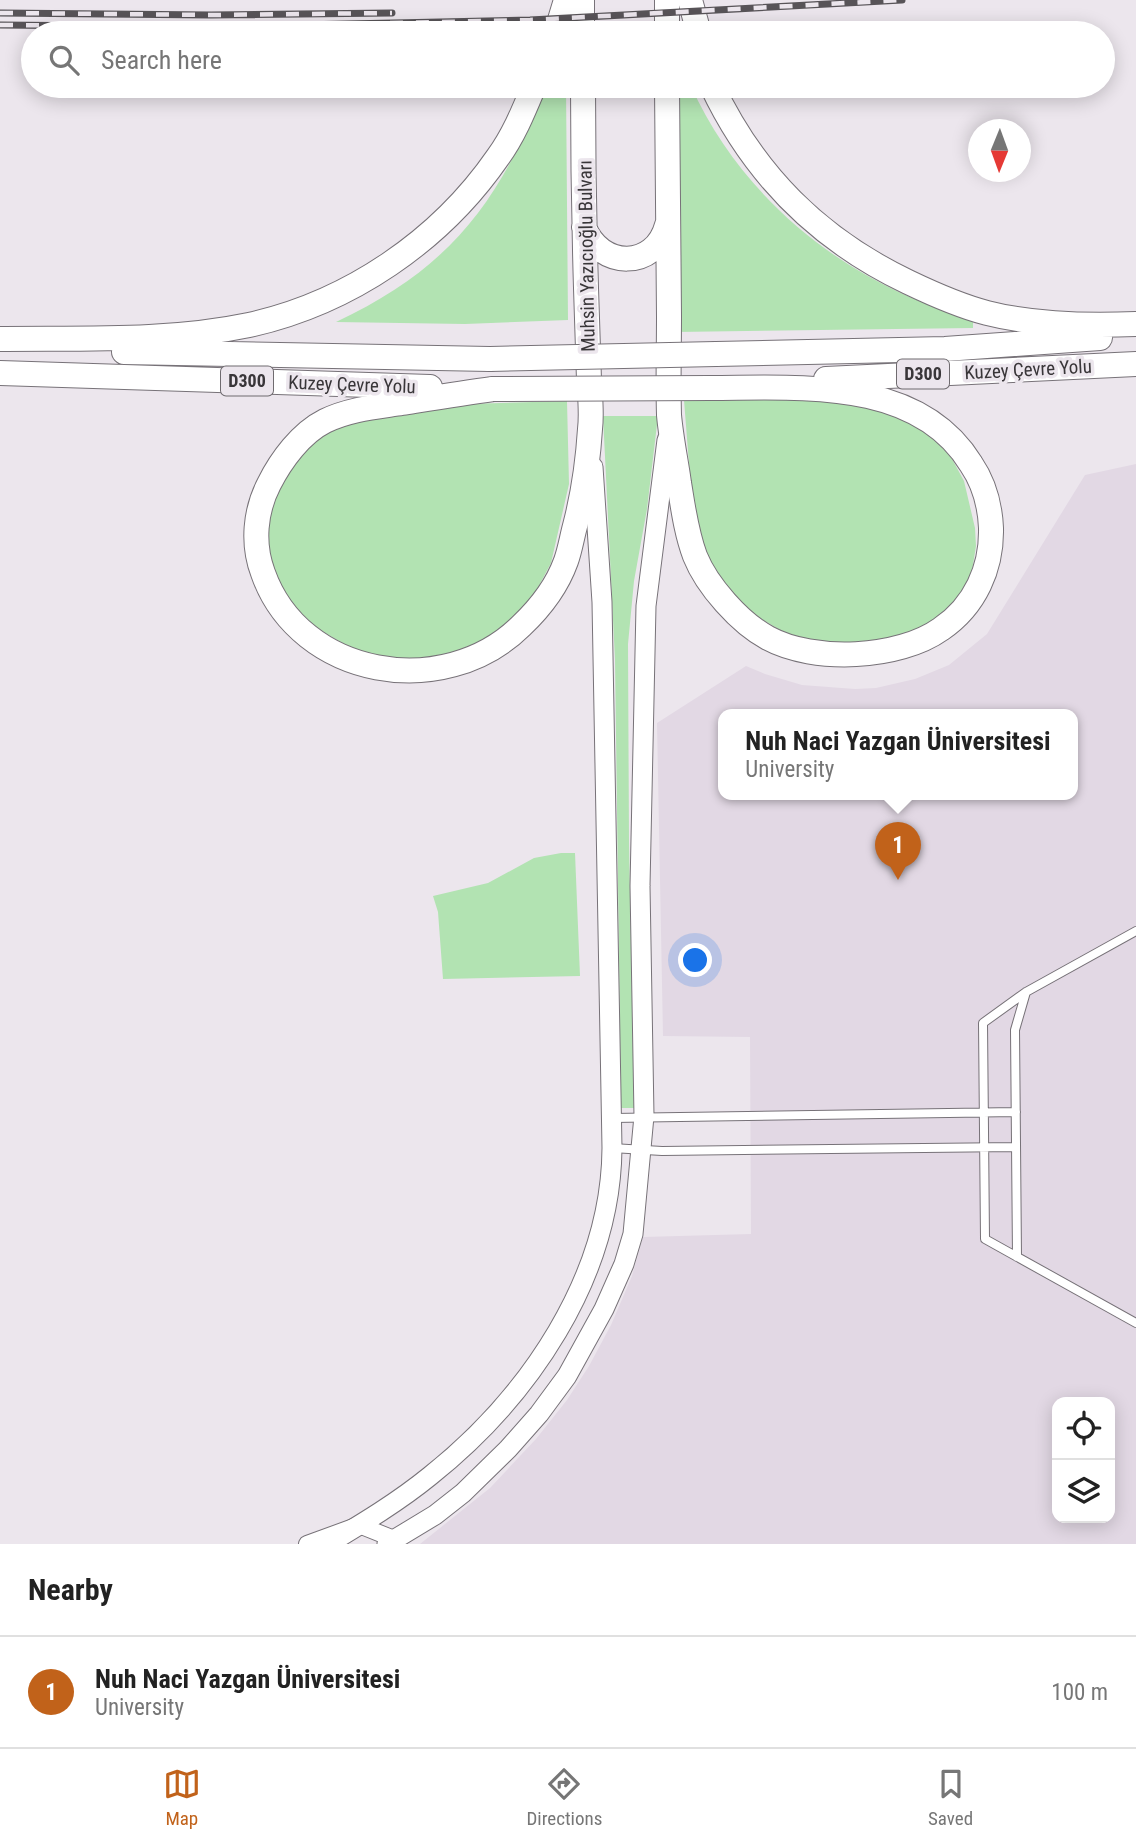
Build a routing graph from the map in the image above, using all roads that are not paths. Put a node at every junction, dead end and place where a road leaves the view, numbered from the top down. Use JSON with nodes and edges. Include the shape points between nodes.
{"nodes":[{"id":1,"x":566,"y":0,"type":"edge"},
{"id":2,"x":582,"y":0,"type":"edge"},
{"id":3,"x":667,"y":0,"type":"edge"},
{"id":4,"x":690,"y":0,"type":"edge"},
{"id":5,"x":560,"y":21,"type":"edge"},
{"id":6,"x":582,"y":21,"type":"edge"},
{"id":7,"x":667,"y":21,"type":"edge"},
{"id":8,"x":696,"y":21,"type":"edge"},
{"id":9,"x":529,"y":98,"type":"edge"},
{"id":10,"x":583,"y":98,"type":"edge"},
{"id":11,"x":667,"y":98,"type":"edge"},
{"id":12,"x":717,"y":98,"type":"edge"},
{"id":13,"x":668,"y":222,"type":"junction"},
{"id":14,"x":584,"y":227,"type":"junction"},
{"id":15,"x":1136,"y":324,"type":"edge"},
{"id":16,"x":1136,"y":335,"type":"edge"},
{"id":17,"x":0,"y":339,"type":"edge"},
{"id":18,"x":0,"y":346,"type":"edge"},
{"id":19,"x":1136,"y":364,"type":"edge"},
{"id":20,"x":0,"y":373,"type":"edge"},
{"id":21,"x":710,"y":388,"type":"junction"},
{"id":22,"x":493,"y":389,"type":"junction"},
{"id":23,"x":670,"y":418,"type":"junction"},
{"id":24,"x":591,"y":427,"type":"junction"},
{"id":25,"x":1136,"y":931,"type":"edge"},
{"id":26,"x":1026,"y":992,"type":"junction"},
{"id":27,"x":984,"y":1112,"type":"junction"},
{"id":28,"x":1016,"y":1112,"type":"junction"},
{"id":29,"x":644,"y":1116,"type":"junction"},
{"id":30,"x":611,"y":1118,"type":"junction"},
{"id":31,"x":1016,"y":1147,"type":"junction"},
{"id":32,"x":612,"y":1148,"type":"junction"},
{"id":33,"x":985,"y":1148,"type":"junction"},
{"id":34,"x":641,"y":1150,"type":"junction"},
{"id":35,"x":1017,"y":1257,"type":"junction"},
{"id":36,"x":1136,"y":1323,"type":"edge"},
{"id":37,"x":359,"y":1525,"type":"junction"},
{"id":38,"x":392,"y":1543,"type":"edge"},
{"id":39,"x":307,"y":1544,"type":"edge"},
{"id":40,"x":328,"y":1544,"type":"edge"},
{"id":41,"x":372,"y":1544,"type":"edge"}],
"edges":[{"from":1,"to":5,"type":"highway"},
{"from":2,"to":6,"type":"highway"},
{"from":3,"to":7,"type":"highway"},
{"from":4,"to":8,"type":"highway"},
{"from":9,"to":17,"type":"highway","via":[[500,155],[454,213],[396,259],[330,298],[249,325],[201,332]]},
{"from":10,"to":14,"type":"highway","name":"Muhsin Yazıcıoğlu Bulvarı"},
{"from":11,"to":13,"type":"highway"},
{"from":12,"to":15,"type":"highway","via":[[744,146],[792,202],[821,229],[892,274],[936,296],[988,313],[1045,322]]},
{"from":13,"to":14,"type":"highway","via":[[656,246],[641,256],[623,259],[598,249]]},
{"from":13,"to":23,"type":"highway"},
{"from":14,"to":24,"type":"highway","name":"Muhsin Yazıcıoğlu Bulvarı"},
{"from":16,"to":18,"type":"highway","name":"Kuzey Çevre Yolu","number":"D300","bridge":true,"via":[[944,349],[490,359],[168,355]]},
{"from":19,"to":21,"type":"highway","name":"Kuzey Çevre Yolu","number":"D300"},
{"from":20,"to":22,"type":"highway","name":"Kuzey Çevre Yolu","number":"D300"},
{"from":21,"to":22,"type":"highway","number":"D300","bridge":true},
{"from":21,"to":23,"type":"highway","via":[[840,391],[886,400],[928,418],[949,435],[978,475],[990,508],[991,543],[985,575],[968,604],[941,630],[875,653],[838,655],[769,639],[716,591],[695,557]]},
{"from":22,"to":24,"type":"highway","name":"Muhsin Yazıcıoğlu Bulvarı","via":[[353,410],[322,423],[276,468],[262,497],[257,556],[279,609],[299,629],[348,658],[376,668],[406,671],[466,662],[507,640],[539,609],[566,563]]},
{"from":23,"to":29,"type":"street","via":[[646,606],[640,886]]},
{"from":24,"to":30,"type":"street","via":[[602,602]]},
{"from":25,"to":26,"type":"lane"},
{"from":26,"to":27,"type":"lane","via":[[983,1023]]},
{"from":26,"to":28,"type":"lane","via":[[1015,1030]]},
{"from":27,"to":28,"type":"lane"},
{"from":27,"to":29,"type":"lane"},
{"from":27,"to":33,"type":"lane"},
{"from":28,"to":31,"type":"lane"},
{"from":29,"to":30,"type":"lane"},
{"from":29,"to":34,"type":"street"},
{"from":30,"to":32,"type":"street"},
{"from":31,"to":33,"type":"lane"},
{"from":31,"to":35,"type":"lane"},
{"from":32,"to":34,"type":"lane"},
{"from":32,"to":37,"type":"street","via":[[597,1244],[572,1302],[542,1354],[500,1410],[467,1444],[419,1485]]},
{"from":33,"to":34,"type":"lane"},
{"from":33,"to":35,"type":"lane","via":[[985,1239]]},
{"from":34,"to":38,"type":"street","via":[[636,1215],[624,1264],[567,1376],[524,1432],[473,1484]]},
{"from":35,"to":36,"type":"lane"},
{"from":37,"to":38,"type":"street"},
{"from":37,"to":39,"type":"street"},
{"from":37,"to":40,"type":"street"},
{"from":37,"to":41,"type":"street"}]}
